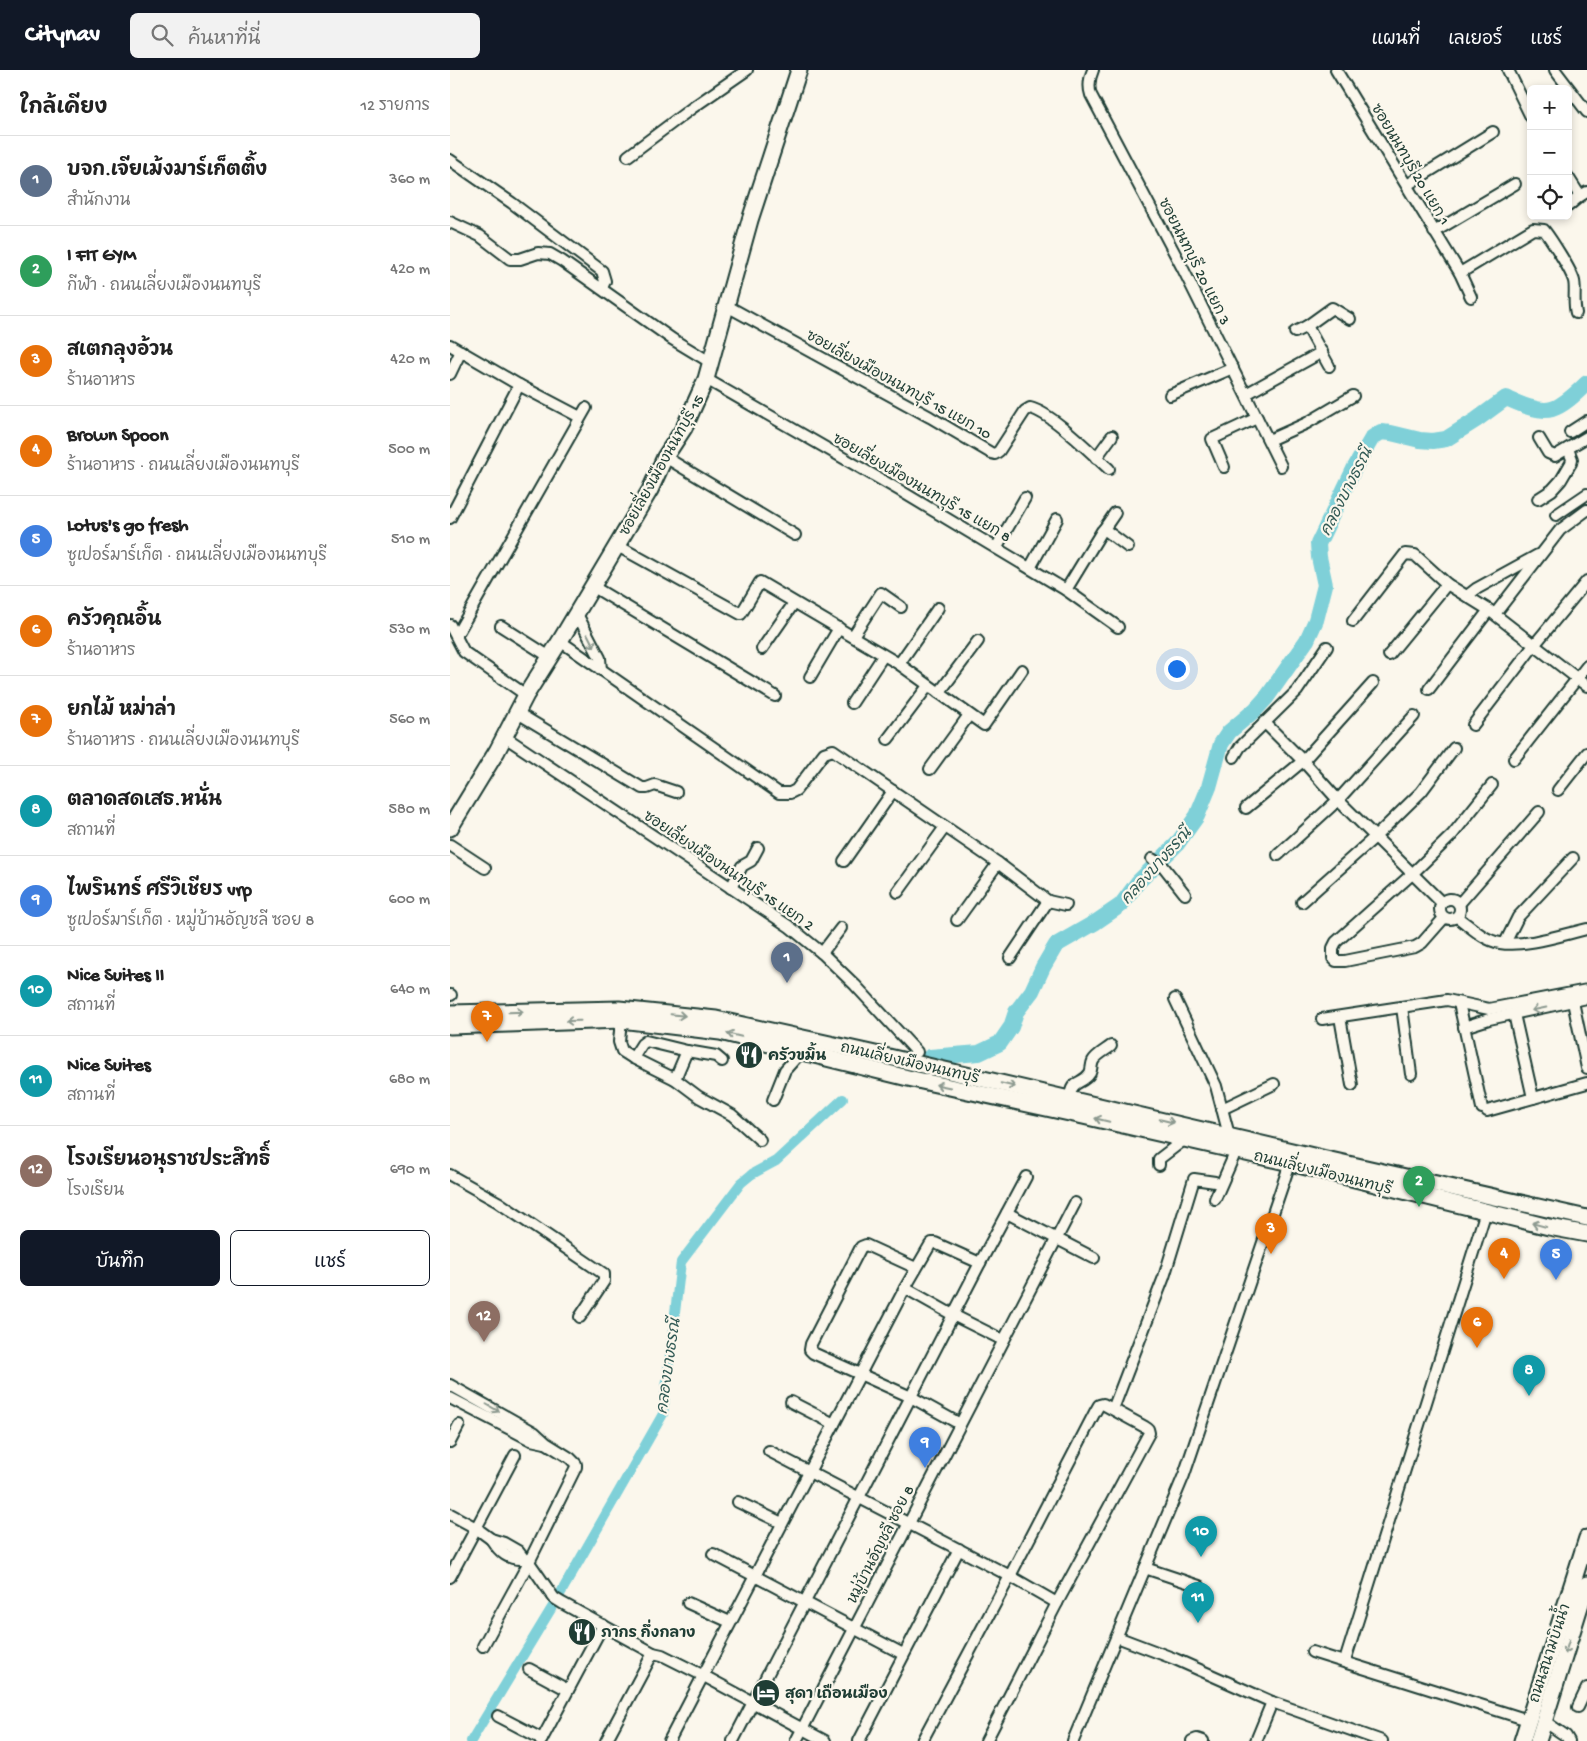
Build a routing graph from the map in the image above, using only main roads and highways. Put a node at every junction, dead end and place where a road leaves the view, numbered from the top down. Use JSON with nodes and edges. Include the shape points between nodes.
{"nodes":[{"id":1,"x":799,"y":70,"type":"edge"},
{"id":2,"x":450,"y":828,"type":"edge"},
{"id":3,"x":450,"y":1013,"type":"edge"},
{"id":4,"x":450,"y":1026,"type":"edge"},
{"id":5,"x":1070,"y":1100,"type":"junction"},
{"id":6,"x":1058,"y":1110,"type":"junction"},
{"id":7,"x":1587,"y":1218,"type":"edge"},
{"id":8,"x":1587,"y":1234,"type":"edge"},
{"id":9,"x":1587,"y":1538,"type":"edge"},
{"id":10,"x":1587,"y":1584,"type":"edge"},
{"id":11,"x":1547,"y":1685,"type":"junction"},
{"id":12,"x":1522,"y":1741,"type":"edge"},
{"id":13,"x":1538,"y":1741,"type":"edge"}],
"edges":[{"from":1,"to":2,"type":"main road","name":"ซอยเลี่ยงเมืองนนทบุรี 15","via":[[755,206],[706,379],[684,428]]},
{"from":3,"to":5,"type":"main road","name":"ถนนเลี่ยงเมืองนนทบุรี","one_way":true,"via":[[620,1009],[716,1019]]},
{"from":6,"to":4,"type":"main road","name":"ถนนเลี่ยงเมืองนนทบุรี","one_way":true,"via":[[908,1078],[720,1032],[621,1020]]},
{"from":5,"to":6,"type":"main road"},
{"from":5,"to":7,"type":"main road","name":"ถนนเลี่ยงเมืองนนทบุรี","one_way":true},
{"from":8,"to":6,"type":"main road","name":"ถนนเลี่ยงเมืองนนทบุรี","one_way":true},
{"from":9,"to":11,"type":"main road","name":"ถนนสนามบินน้ำ"},
{"from":10,"to":11,"type":"main road","name":"ถนนสนามบินน้ำ","one_way":true},
{"from":11,"to":12,"type":"main road","name":"ถนนสนามบินน้ำ","via":[[1528,1720]]},
{"from":11,"to":13,"type":"main road","name":"ถนนสนามบินน้ำ","via":[[1544,1721]]}]}
